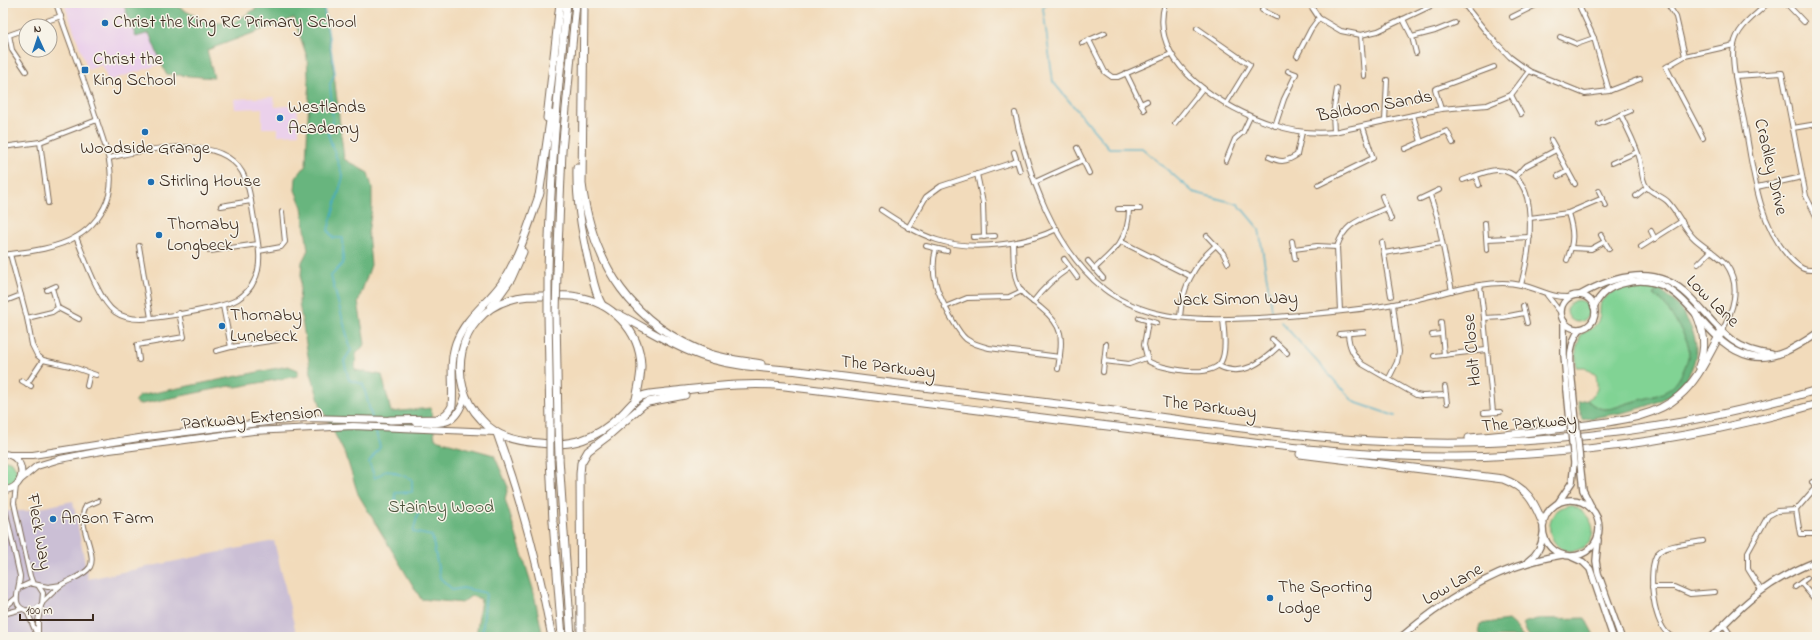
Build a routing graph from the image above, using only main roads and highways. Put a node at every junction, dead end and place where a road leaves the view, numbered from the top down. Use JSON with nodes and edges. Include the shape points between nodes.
{"nodes":[{"id":1,"x":560,"y":3,"type":"edge"},
{"id":2,"x":567,"y":3,"type":"edge"},
{"id":3,"x":576,"y":3,"type":"edge"},
{"id":4,"x":584,"y":3,"type":"edge"},
{"id":5,"x":560,"y":67,"type":"junction"},
{"id":6,"x":582,"y":104,"type":"junction"},
{"id":7,"x":546,"y":148,"type":"junction"},
{"id":8,"x":540,"y":193,"type":"junction"},
{"id":9,"x":1580,"y":295,"type":"junction"},
{"id":10,"x":605,"y":307,"type":"junction"},
{"id":11,"x":1594,"y":307,"type":"junction"},
{"id":12,"x":487,"y":312,"type":"junction"},
{"id":13,"x":1696,"y":313,"type":"junction"},
{"id":14,"x":1564,"y":322,"type":"junction"},
{"id":15,"x":1580,"y":329,"type":"junction"},
{"id":16,"x":1817,"y":333,"type":"edge"},
{"id":17,"x":1720,"y":336,"type":"junction"},
{"id":18,"x":798,"y":372,"type":"junction"},
{"id":19,"x":750,"y":384,"type":"junction"},
{"id":20,"x":1691,"y":384,"type":"junction"},
{"id":21,"x":1570,"y":390,"type":"junction"},
{"id":22,"x":1817,"y":390,"type":"edge"},
{"id":23,"x":465,"y":396,"type":"junction"},
{"id":24,"x":635,"y":400,"type":"junction"},
{"id":25,"x":1817,"y":404,"type":"edge"},
{"id":26,"x":630,"y":415,"type":"junction"},
{"id":27,"x":388,"y":420,"type":"junction"},
{"id":28,"x":496,"y":432,"type":"junction"},
{"id":29,"x":1220,"y":439,"type":"junction"},
{"id":30,"x":1395,"y":442,"type":"junction"},
{"id":31,"x":3,"y":454,"type":"edge"},
{"id":32,"x":10,"y":455,"type":"junction"},
{"id":33,"x":1577,"y":463,"type":"junction"},
{"id":34,"x":18,"y":483,"type":"junction"},
{"id":35,"x":3,"y":490,"type":"edge"},
{"id":36,"x":1558,"y":503,"type":"junction"},
{"id":37,"x":1593,"y":510,"type":"junction"},
{"id":38,"x":1543,"y":528,"type":"junction"},
{"id":39,"x":1598,"y":538,"type":"junction"},
{"id":40,"x":1562,"y":555,"type":"junction"},
{"id":41,"x":1569,"y":556,"type":"junction"},
{"id":42,"x":1817,"y":561,"type":"edge"},
{"id":43,"x":1525,"y":563,"type":"junction"},
{"id":44,"x":552,"y":637,"type":"edge"},
{"id":45,"x":562,"y":637,"type":"edge"},
{"id":46,"x":571,"y":637,"type":"edge"},
{"id":47,"x":581,"y":637,"type":"edge"},
{"id":48,"x":1401,"y":637,"type":"edge"},
{"id":49,"x":1613,"y":637,"type":"edge"},
{"id":50,"x":1621,"y":637,"type":"edge"},
{"id":51,"x":1712,"y":637,"type":"edge"}],
"edges":[{"from":1,"to":7,"type":"highway"},
{"from":2,"to":5,"type":"highway"},
{"from":3,"to":46,"type":"highway","bridge":true,"via":[[562,151],[556,314],[559,458]]},
{"from":4,"to":6,"type":"highway"},
{"from":5,"to":7,"type":"highway"},
{"from":5,"to":45,"type":"highway","bridge":true,"via":[[550,207],[548,314],[550,458]]},
{"from":6,"to":10,"type":"highway","via":[[577,151],[578,205],[594,286]]},
{"from":6,"to":18,"type":"highway","via":[[581,167],[590,231],[612,276],[627,297],[656,324],[691,345],[712,354]]},
{"from":7,"to":8,"type":"highway"},
{"from":8,"to":12,"type":"highway","via":[[528,238],[518,263],[504,291]]},
{"from":8,"to":27,"type":"highway","via":[[511,267],[502,283],[468,321],[456,343],[452,365],[452,406],[449,412],[438,419]]},
{"from":9,"to":11,"type":"main road","via":[[1589,298]]},
{"from":9,"to":14,"type":"main road","via":[[1565,301],[1561,313]]},
{"from":9,"to":17,"type":"main road","name":"Low Lane","via":[[1602,283],[1625,276],[1657,277],[1682,289]]},
{"from":10,"to":12,"type":"highway","via":[[576,296],[535,296],[506,300]]},
{"from":10,"to":18,"type":"highway","name":"The Parkway","via":[[670,343],[709,359]]},
{"from":10,"to":24,"type":"highway","via":[[625,323],[640,354],[641,368]]},
{"from":11,"to":13,"type":"main road","name":"Low Lane","via":[[1602,294],[1608,290],[1626,282],[1644,282],[1660,285],[1674,292]]},
{"from":11,"to":15,"type":"main road","via":[[1594,318],[1586,327]]},
{"from":12,"to":23,"type":"highway","via":[[470,330],[460,357],[459,371]]},
{"from":13,"to":17,"type":"main road","name":"Low Lane"},
{"from":13,"to":20,"type":"highway","via":[[1702,330],[1704,349]]},
{"from":14,"to":15,"type":"main road"},
{"from":14,"to":21,"type":"main road","via":[[1564,355]]},
{"from":15,"to":21,"type":"main road","via":[[1570,354]]},
{"from":16,"to":17,"type":"main road","name":"Low Lane","via":[[1780,354],[1764,358],[1733,349]]},
{"from":17,"to":20,"type":"highway"},
{"from":18,"to":30,"type":"highway","name":"The Parkway","via":[[1268,431]]},
{"from":19,"to":24,"type":"highway","name":"The Parkway","via":[[646,395]]},
{"from":19,"to":26,"type":"highway","via":[[648,402]]},
{"from":19,"to":29,"type":"highway","name":"The Parkway","via":[[785,386]]},
{"from":20,"to":30,"type":"highway","via":[[1671,402],[1652,412],[1633,417],[1512,435]]},
{"from":21,"to":33,"type":"main road","bridge":true},
{"from":22,"to":30,"type":"highway","name":"The Parkway","via":[[1727,413],[1624,431],[1506,441]]},
{"from":23,"to":27,"type":"main road","name":"Parkway Extension","via":[[460,410],[448,422],[441,424]]},
{"from":23,"to":28,"type":"highway","via":[[476,414]]},
{"from":24,"to":26,"type":"highway"},
{"from":24,"to":28,"type":"highway","via":[[607,428],[587,440],[542,444],[523,442]]},
{"from":25,"to":29,"type":"highway","name":"The Parkway","via":[[1742,424],[1665,439],[1536,454],[1394,456]]},
{"from":26,"to":47,"type":"highway","via":[[608,436],[588,450],[581,463]]},
{"from":27,"to":32,"type":"main road","name":"Parkway Extension","via":[[305,418],[139,438],[33,455]]},
{"from":28,"to":34,"type":"main road","name":"Parkway Extension","via":[[352,426],[253,431],[84,454],[37,466]]},
{"from":28,"to":44,"type":"highway","via":[[518,496],[537,564]]},
{"from":29,"to":38,"type":"highway","via":[[1268,450],[1503,479],[1517,485],[1528,494]]},
{"from":31,"to":32,"type":"main road","name":"Parkway Extension"},
{"from":32,"to":34,"type":"main road","via":[[21,466]]},
{"from":33,"to":36,"type":"main road","via":[[1572,482]]},
{"from":33,"to":37,"type":"main road","via":[[1583,490]]},
{"from":34,"to":35,"type":"main road"},
{"from":36,"to":37,"type":"main road","via":[[1577,500]]},
{"from":36,"to":38,"type":"main road","via":[[1548,512]]},
{"from":37,"to":39,"type":"main road","via":[[1600,526]]},
{"from":38,"to":40,"type":"main road","via":[[1550,546]]},
{"from":38,"to":43,"type":"main road","name":"Low Lane","via":[[1543,539],[1536,553]]},
{"from":39,"to":41,"type":"main road","via":[[1589,550],[1580,555]]},
{"from":39,"to":50,"type":"main road","via":[[1597,567]]},
{"from":40,"to":41,"type":"main road"},
{"from":40,"to":43,"type":"main road","name":"Low Lane"},
{"from":41,"to":49,"type":"main road","via":[[1583,562],[1590,569]]},
{"from":42,"to":51,"type":"main road","via":[[1794,570],[1760,590]]},
{"from":43,"to":48,"type":"main road","name":"Low Lane","via":[[1465,591]]}]}
